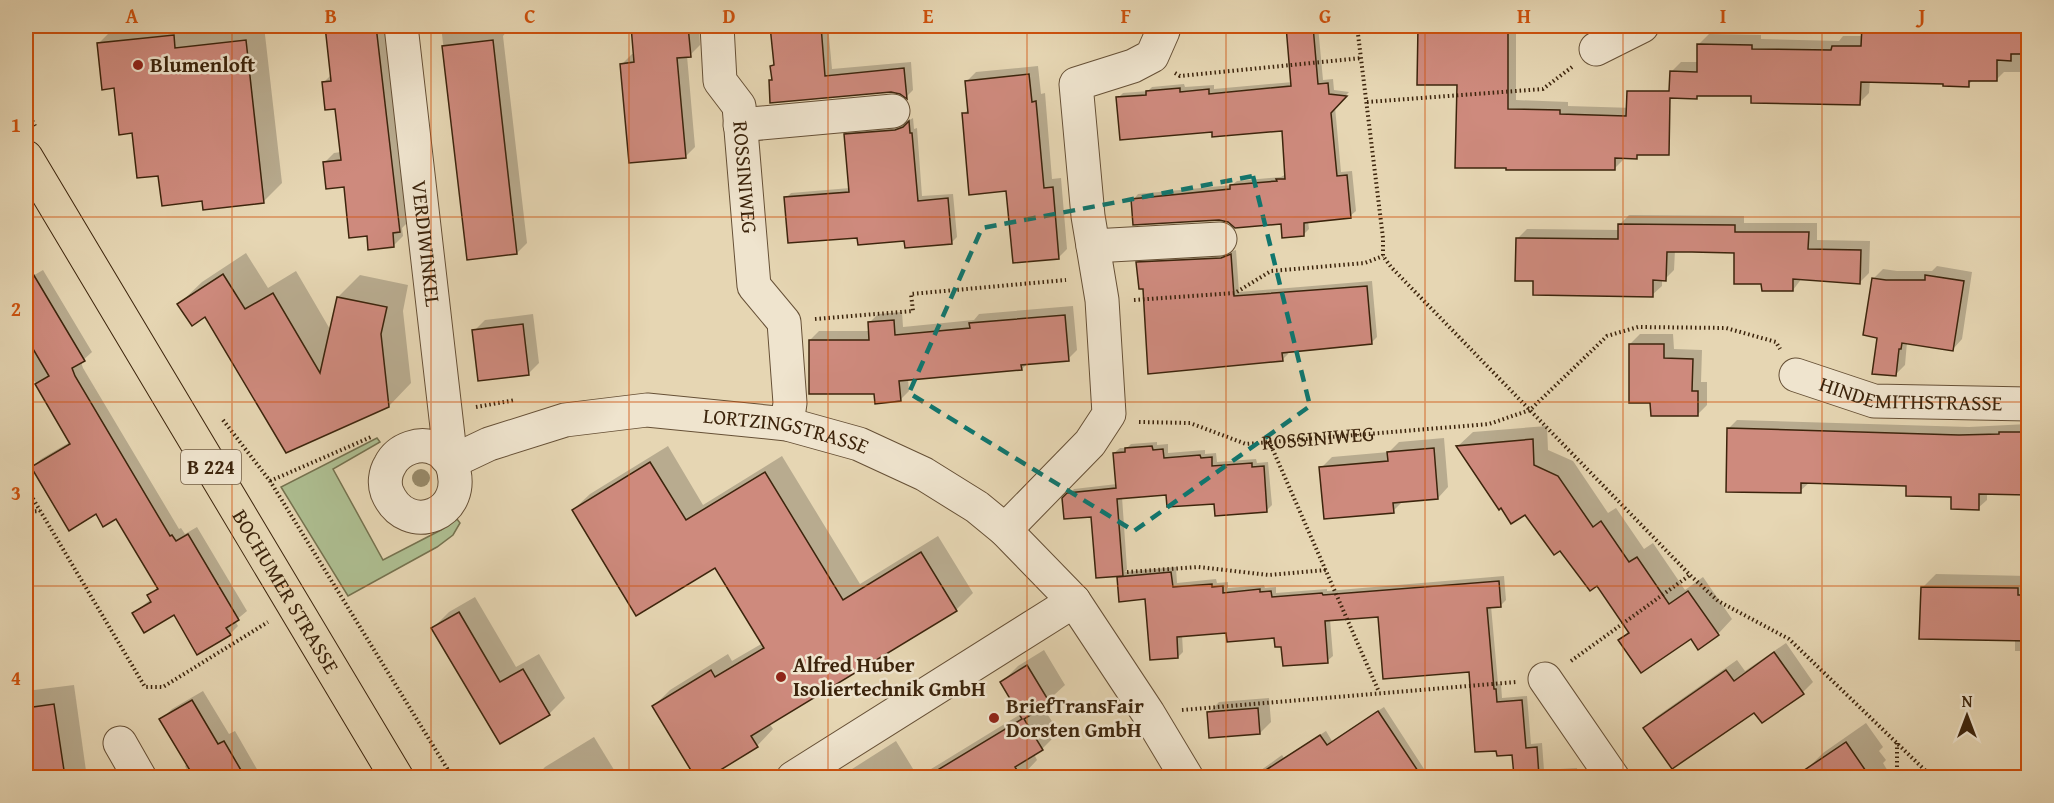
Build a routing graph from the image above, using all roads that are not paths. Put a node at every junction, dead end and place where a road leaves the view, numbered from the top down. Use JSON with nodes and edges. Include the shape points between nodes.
{"nodes":[{"id":1,"x":401,"y":26,"type":"edge"},
{"id":2,"x":717,"y":26,"type":"edge"},
{"id":3,"x":1162,"y":26,"type":"edge"},
{"id":4,"x":1642,"y":26,"type":"edge"},
{"id":5,"x":1596,"y":49,"type":"road end"},
{"id":6,"x":893,"y":111,"type":"dead end"},
{"id":7,"x":740,"y":125,"type":"junction"},
{"id":8,"x":26,"y":157,"type":"edge"},
{"id":9,"x":1220,"y":239,"type":"dead end"},
{"id":10,"x":1098,"y":274,"type":"junction"},
{"id":11,"x":1796,"y":375,"type":"road end"},
{"id":12,"x":2028,"y":404,"type":"edge"},
{"id":13,"x":787,"y":424,"type":"junction"},
{"id":14,"x":451,"y":462,"type":"joint"},
{"id":15,"x":1005,"y":530,"type":"junction"},
{"id":16,"x":1074,"y":601,"type":"junction"},
{"id":17,"x":1545,"y":680,"type":"road end"},
{"id":18,"x":120,"y":743,"type":"dead end"},
{"id":19,"x":140,"y":777,"type":"edge"},
{"id":20,"x":397,"y":777,"type":"edge"},
{"id":21,"x":793,"y":777,"type":"edge"},
{"id":22,"x":1187,"y":777,"type":"edge"},
{"id":23,"x":1613,"y":777,"type":"edge"}],
"edges":[{"from":1,"to":14,"type":"street","name":"VERDIWINKEL"},
{"from":2,"to":7,"type":"street","name":"ROSSINIWEG","via":[[720,81],[739,106]]},
{"from":3,"to":10,"type":"street","via":[[1152,56],[1076,84],[1088,216]]},
{"from":4,"to":5,"type":"street"},
{"from":6,"to":7,"type":"street"},
{"from":7,"to":13,"type":"street","name":"ROSSINIWEG","via":[[754,286],[784,322],[790,403]]},
{"from":8,"to":20,"type":"main road","name":"BOCHUMER STRASSE","number":"B 224"},
{"from":9,"to":10,"type":"street"},
{"from":10,"to":15,"type":"street","via":[[1109,414],[1090,443]]},
{"from":11,"to":12,"type":"street","name":"HINDEMITHSTRASSE","via":[[1874,401]]},
{"from":13,"to":14,"type":"street","name":"LORTZINGSTRASSE","via":[[647,410],[565,420],[489,444]]},
{"from":13,"to":15,"type":"street","name":"LORTZINGSTRASSE","via":[[859,444],[924,474]]},
{"from":15,"to":16,"type":"street","name":"LORTZINGSTRASSE"},
{"from":16,"to":21,"type":"street"},
{"from":16,"to":22,"type":"street","name":"LORTZINGSTRASSE"},
{"from":17,"to":23,"type":"street"},
{"from":18,"to":19,"type":"street"}]}
